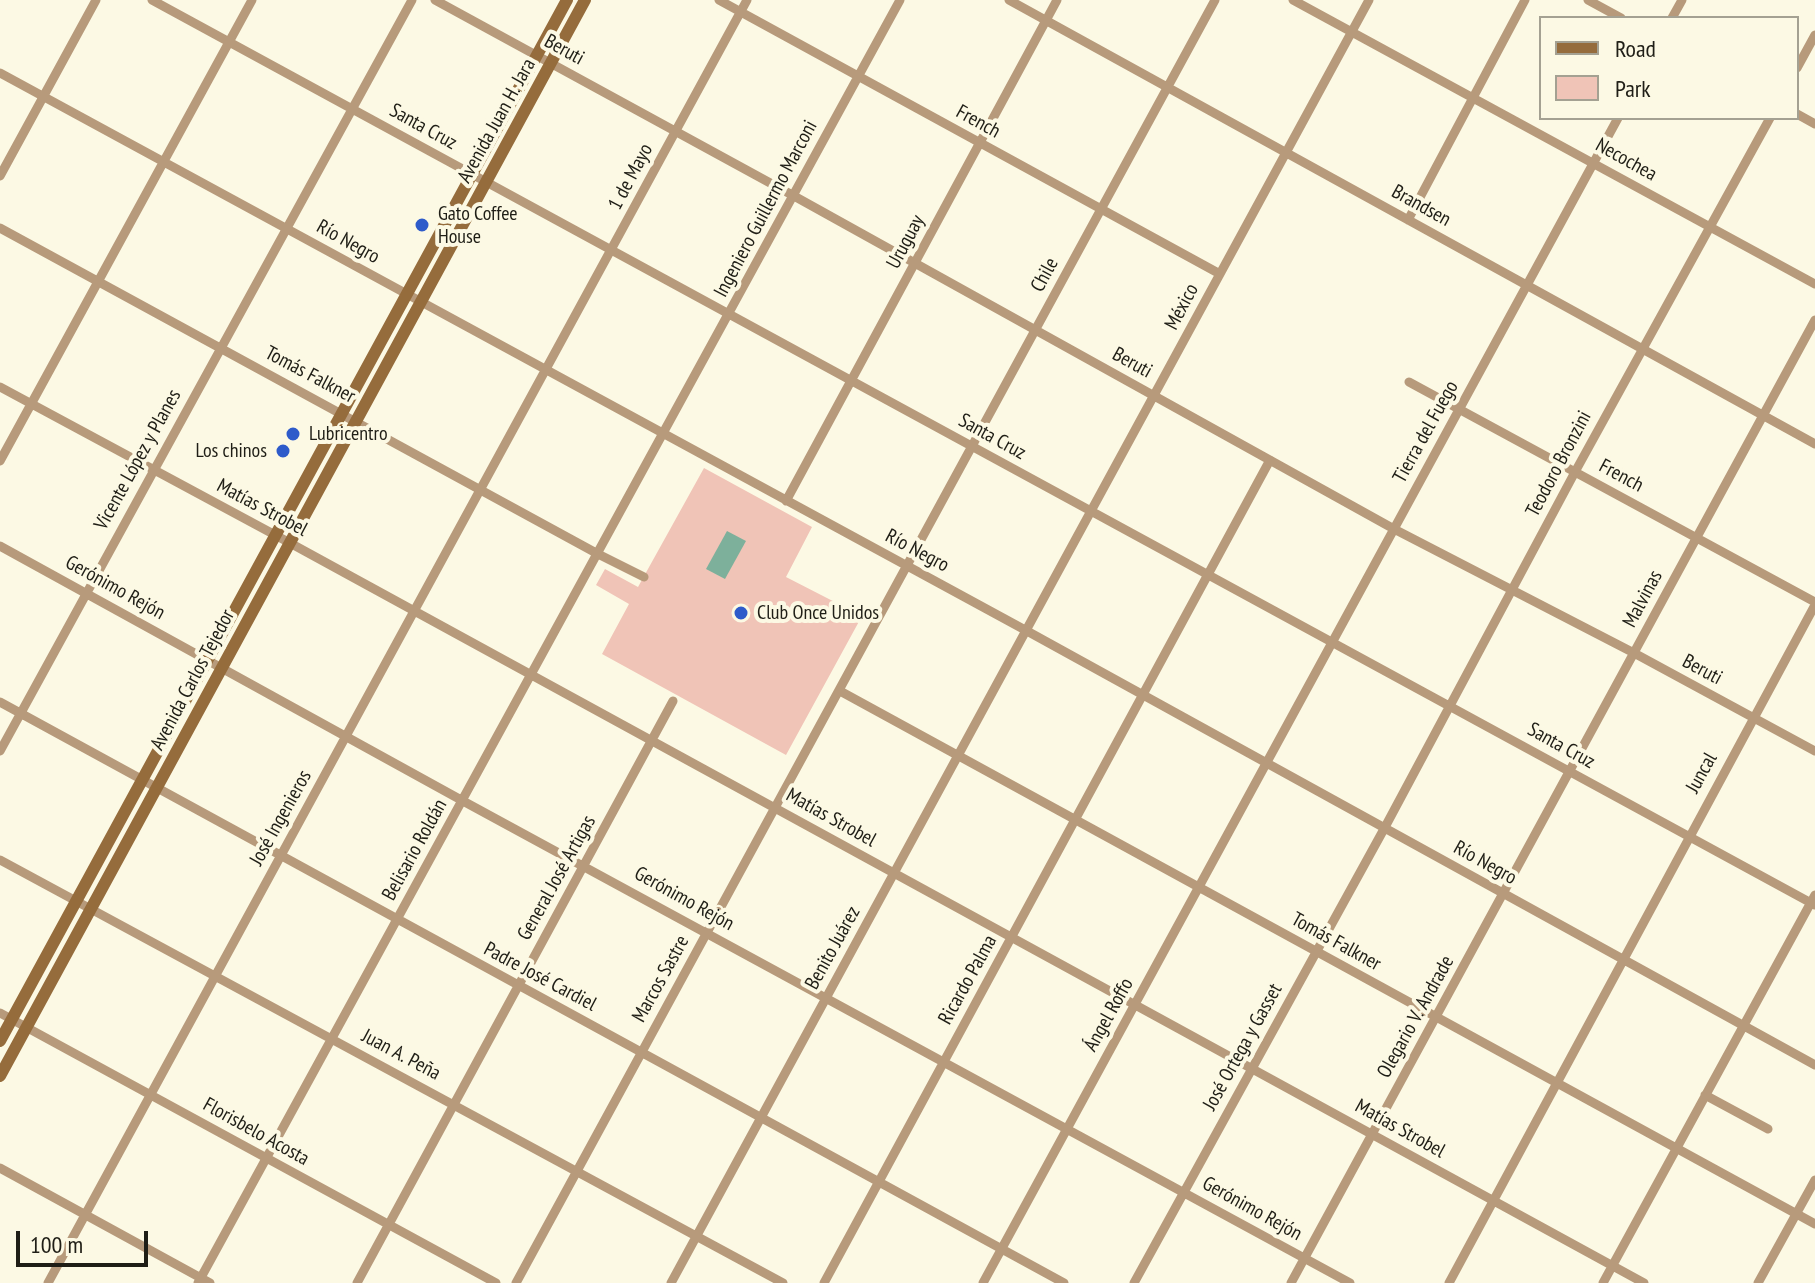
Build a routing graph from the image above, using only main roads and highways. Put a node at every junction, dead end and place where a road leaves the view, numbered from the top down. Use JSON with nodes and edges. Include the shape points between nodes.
{"nodes":[{"id":1,"x":567,"y":0,"type":"edge"},
{"id":2,"x":585,"y":0,"type":"edge"},
{"id":3,"x":406,"y":296,"type":"joint"},
{"id":4,"x":420,"y":303,"type":"joint"},
{"id":5,"x":6,"y":1016,"type":"edge"},
{"id":6,"x":0,"y":1041,"type":"edge"},
{"id":7,"x":0,"y":1076,"type":"edge"}],
"edges":[{"from":1,"to":3,"type":"main road","name":"Avenida Juan H. Jara"},
{"from":2,"to":4,"type":"main road","name":"Avenida Juan H. Jara"},
{"from":3,"to":5,"type":"main road","name":"Avenida Carlos Tejedor","via":[[77,900]]},
{"from":4,"to":7,"type":"main road","name":"Avenida Carlos Tejedor"},
{"from":5,"to":6,"type":"main road","name":"Avenida Carlos Tejedor"}]}
